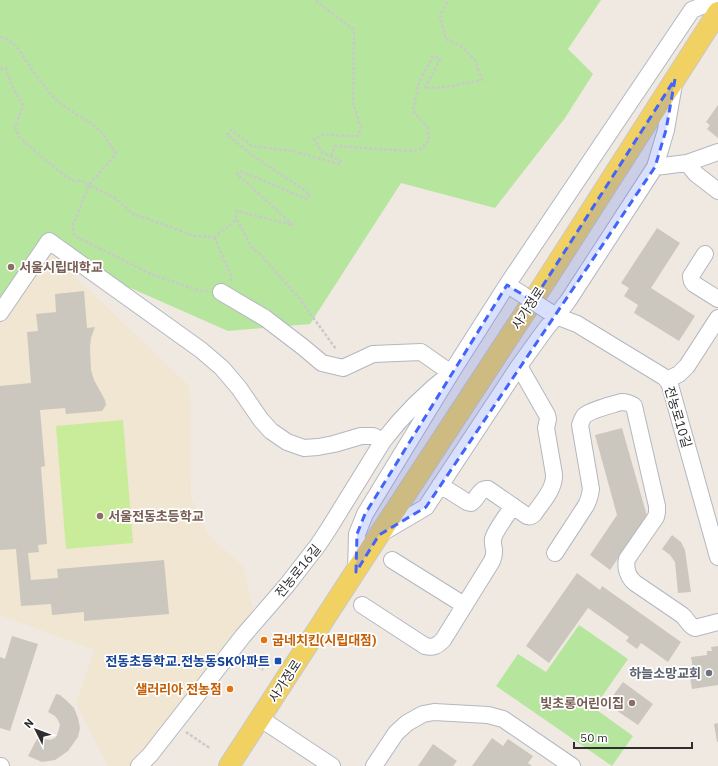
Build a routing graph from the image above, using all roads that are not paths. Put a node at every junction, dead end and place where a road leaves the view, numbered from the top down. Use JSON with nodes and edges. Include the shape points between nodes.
{"nodes":[{"id":1,"x":716,"y":0,"type":"edge"},
{"id":2,"x":718,"y":12,"type":"edge"},
{"id":3,"x":675,"y":80,"type":"junction"},
{"id":4,"x":718,"y":152,"type":"edge"},
{"id":5,"x":687,"y":163,"type":"junction"},
{"id":6,"x":654,"y":167,"type":"junction"},
{"id":7,"x":718,"y":191,"type":"edge"},
{"id":8,"x":705,"y":254,"type":"dead end"},
{"id":9,"x":511,"y":287,"type":"junction"},
{"id":10,"x":222,"y":292,"type":"road end"},
{"id":11,"x":718,"y":299,"type":"edge"},
{"id":12,"x":0,"y":313,"type":"edge"},
{"id":13,"x":552,"y":313,"type":"junction"},
{"id":14,"x":718,"y":318,"type":"edge"},
{"id":15,"x":519,"y":366,"type":"junction"},
{"id":16,"x":451,"y":373,"type":"junction"},
{"id":17,"x":667,"y":380,"type":"junction"},
{"id":18,"x":383,"y":441,"type":"junction"},
{"id":19,"x":440,"y":485,"type":"junction"},
{"id":20,"x":513,"y":506,"type":"junction"},
{"id":21,"x":379,"y":535,"type":"junction"},
{"id":22,"x":555,"y":553,"type":"dead end"},
{"id":23,"x":718,"y":558,"type":"edge"},
{"id":24,"x":392,"y":560,"type":"dead end"},
{"id":25,"x":356,"y":572,"type":"junction"},
{"id":26,"x":362,"y":606,"type":"dead end"},
{"id":27,"x":464,"y":606,"type":"junction"},
{"id":28,"x":718,"y":622,"type":"edge"},
{"id":29,"x":261,"y":719,"type":"junction"},
{"id":30,"x":139,"y":766,"type":"edge"},
{"id":31,"x":230,"y":766,"type":"edge"},
{"id":32,"x":332,"y":766,"type":"edge"},
{"id":33,"x":374,"y":766,"type":"edge"},
{"id":34,"x":572,"y":766,"type":"edge"}],
"edges":[{"from":1,"to":9,"type":"street","via":[[692,10]]},
{"from":2,"to":3,"type":"main road","name":"사가정로"},
{"from":3,"to":6,"type":"street","name":"사가정로","via":[[666,130]]},
{"from":3,"to":21,"type":"main road","name":"사가정로"},
{"from":4,"to":5,"type":"street"},
{"from":5,"to":6,"type":"street"},
{"from":5,"to":7,"type":"street","via":[[696,174]]},
{"from":6,"to":13,"type":"street","name":"사가정로","via":[[568,301]]},
{"from":8,"to":11,"type":"street","via":[[691,276],[692,281]]},
{"from":9,"to":13,"type":"street","name":"전농로10길","bridge":true},
{"from":9,"to":16,"type":"street"},
{"from":10,"to":16,"type":"street","via":[[265,318],[322,363],[343,368],[373,354],[421,352]]},
{"from":12,"to":18,"type":"street","via":[[49,241],[201,350],[222,368],[270,431],[287,442],[304,448],[334,444],[361,436],[373,436]]},
{"from":13,"to":15,"type":"street","name":"사가정로"},
{"from":13,"to":17,"type":"street","name":"전농로10길","via":[[577,324]]},
{"from":14,"to":17,"type":"street","via":[[687,366]]},
{"from":15,"to":19,"type":"street","name":"사가정로"},
{"from":15,"to":20,"type":"street","via":[[547,415],[546,428],[554,480],[551,489],[532,516],[527,516]]},
{"from":16,"to":18,"type":"street","name":"전농로16길","via":[[419,399]]},
{"from":16,"to":25,"type":"street","via":[[365,514],[357,534]]},
{"from":17,"to":23,"type":"street","name":"전농로10길"},
{"from":18,"to":30,"type":"street","name":"전농로16길","via":[[318,545]]},
{"from":19,"to":20,"type":"street","via":[[471,503],[485,488]]},
{"from":19,"to":21,"type":"street","name":"사가정로","via":[[426,507]]},
{"from":20,"to":27,"type":"street","via":[[495,533],[494,556]]},
{"from":21,"to":25,"type":"main road","name":"사가정로"},
{"from":22,"to":28,"type":"street","via":[[590,496],[581,420],[590,412],[621,402],[631,404],[634,406],[657,512],[627,559],[628,575],[635,583],[682,615],[692,627]]},
{"from":24,"to":27,"type":"street"},
{"from":25,"to":29,"type":"main road","name":"사가정로"},
{"from":26,"to":27,"type":"street","via":[[430,647],[435,647],[443,640]]},
{"from":29,"to":31,"type":"main road","name":"사가정로"},
{"from":29,"to":32,"type":"street"},
{"from":33,"to":34,"type":"street","via":[[396,733],[407,723],[423,714],[434,712],[488,715],[503,719]]}]}
